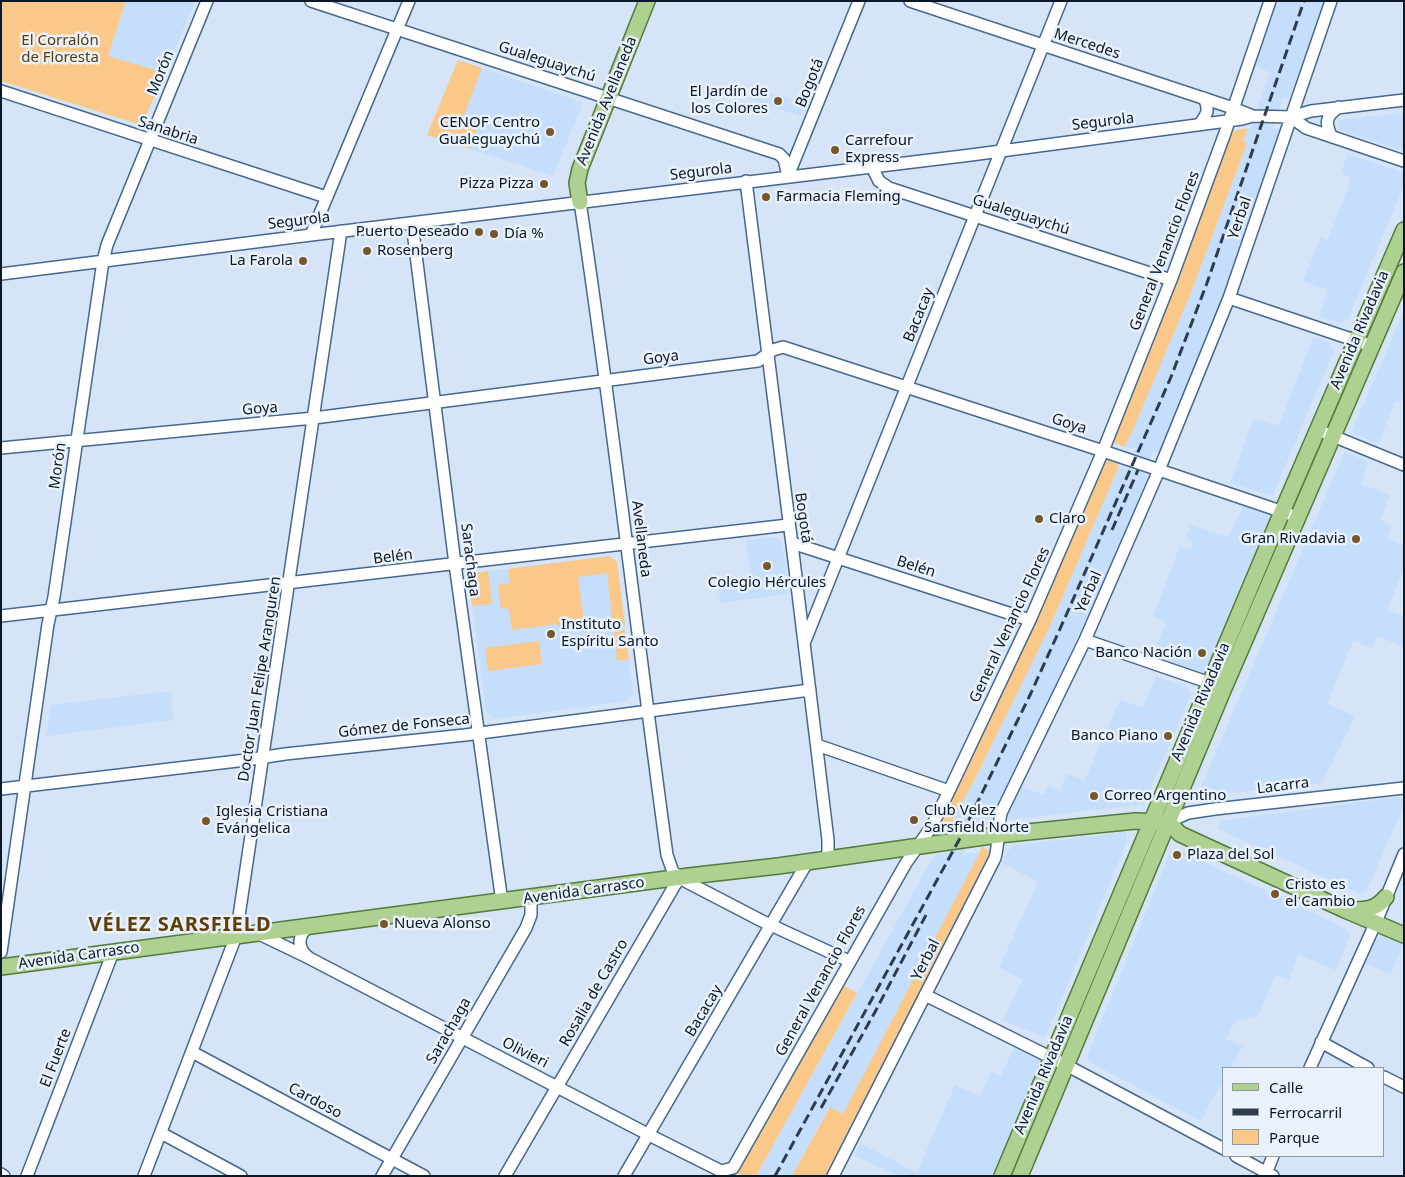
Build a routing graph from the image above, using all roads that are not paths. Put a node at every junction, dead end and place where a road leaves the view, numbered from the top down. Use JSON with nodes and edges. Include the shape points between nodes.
{"nodes":[{"id":1,"x":207,"y":1,"type":"edge"},
{"id":2,"x":311,"y":1,"type":"edge"},
{"id":3,"x":409,"y":1,"type":"edge"},
{"id":4,"x":647,"y":1,"type":"edge"},
{"id":5,"x":859,"y":1,"type":"edge"},
{"id":6,"x":910,"y":1,"type":"edge"},
{"id":7,"x":1061,"y":1,"type":"edge"},
{"id":8,"x":1270,"y":1,"type":"edge"},
{"id":9,"x":1331,"y":1,"type":"edge"},
{"id":10,"x":398,"y":29,"type":"junction"},
{"id":11,"x":1043,"y":45,"type":"junction"},
{"id":12,"x":1,"y":91,"type":"edge"},
{"id":13,"x":608,"y":98,"type":"junction"},
{"id":14,"x":1204,"y":98,"type":"junction"},
{"id":15,"x":1404,"y":100,"type":"edge"},
{"id":16,"x":1233,"y":108,"type":"junction"},
{"id":17,"x":1339,"y":108,"type":"junction"},
{"id":18,"x":1253,"y":116,"type":"junction"},
{"id":19,"x":1291,"y":117,"type":"junction"},
{"id":20,"x":1229,"y":121,"type":"junction"},
{"id":21,"x":1200,"y":125,"type":"junction"},
{"id":22,"x":1332,"y":138,"type":"junction"},
{"id":23,"x":150,"y":141,"type":"junction"},
{"id":24,"x":1000,"y":150,"type":"junction"},
{"id":25,"x":1404,"y":161,"type":"edge"},
{"id":26,"x":872,"y":167,"type":"junction"},
{"id":27,"x":788,"y":176,"type":"junction"},
{"id":28,"x":746,"y":181,"type":"junction"},
{"id":29,"x":326,"y":197,"type":"junction"},
{"id":30,"x":580,"y":202,"type":"junction"},
{"id":31,"x":975,"y":216,"type":"junction"},
{"id":32,"x":412,"y":223,"type":"junction"},
{"id":33,"x":1404,"y":230,"type":"edge"},
{"id":34,"x":341,"y":232,"type":"junction"},
{"id":35,"x":311,"y":234,"type":"junction"},
{"id":36,"x":104,"y":261,"type":"junction"},
{"id":37,"x":1404,"y":272,"type":"edge"},
{"id":38,"x":1,"y":274,"type":"edge"},
{"id":39,"x":1171,"y":280,"type":"junction"},
{"id":40,"x":1229,"y":298,"type":"junction"},
{"id":41,"x":1356,"y":340,"type":"junction"},
{"id":42,"x":1372,"y":346,"type":"junction"},
{"id":43,"x":768,"y":354,"type":"junction"},
{"id":44,"x":605,"y":380,"type":"junction"},
{"id":45,"x":906,"y":388,"type":"junction"},
{"id":46,"x":436,"y":404,"type":"junction"},
{"id":47,"x":314,"y":418,"type":"junction"},
{"id":48,"x":1318,"y":430,"type":"junction"},
{"id":49,"x":1333,"y":437,"type":"junction"},
{"id":50,"x":76,"y":441,"type":"junction"},
{"id":51,"x":1,"y":448,"type":"edge"},
{"id":52,"x":1103,"y":451,"type":"junction"},
{"id":53,"x":1404,"y":465,"type":"edge"},
{"id":54,"x":1159,"y":470,"type":"junction"},
{"id":55,"x":1282,"y":512,"type":"junction"},
{"id":56,"x":1298,"y":517,"type":"junction"},
{"id":57,"x":788,"y":525,"type":"junction"},
{"id":58,"x":792,"y":543,"type":"junction"},
{"id":59,"x":627,"y":544,"type":"junction"},
{"id":60,"x":838,"y":558,"type":"junction"},
{"id":61,"x":456,"y":564,"type":"junction"},
{"id":62,"x":290,"y":584,"type":"junction"},
{"id":63,"x":51,"y":610,"type":"junction"},
{"id":64,"x":1,"y":616,"type":"edge"},
{"id":65,"x":1030,"y":620,"type":"junction"},
{"id":66,"x":1085,"y":640,"type":"junction"},
{"id":67,"x":805,"y":641,"type":"junction"},
{"id":68,"x":1210,"y":683,"type":"junction"},
{"id":69,"x":1224,"y":688,"type":"junction"},
{"id":70,"x":810,"y":690,"type":"junction"},
{"id":71,"x":647,"y":710,"type":"junction"},
{"id":72,"x":478,"y":733,"type":"junction"},
{"id":73,"x":817,"y":745,"type":"junction"},
{"id":74,"x":264,"y":757,"type":"junction"},
{"id":75,"x":24,"y":786,"type":"junction"},
{"id":76,"x":1404,"y":788,"type":"edge"},
{"id":77,"x":1,"y":789,"type":"edge"},
{"id":78,"x":949,"y":791,"type":"junction"},
{"id":79,"x":1151,"y":821,"type":"junction"},
{"id":80,"x":1168,"y":822,"type":"junction"},
{"id":81,"x":998,"y":835,"type":"junction"},
{"id":82,"x":917,"y":846,"type":"junction"},
{"id":83,"x":1404,"y":854,"type":"edge"},
{"id":84,"x":828,"y":859,"type":"junction"},
{"id":85,"x":808,"y":861,"type":"junction"},
{"id":86,"x":679,"y":878,"type":"junction"},
{"id":87,"x":531,"y":898,"type":"junction"},
{"id":88,"x":1386,"y":898,"type":"junction"},
{"id":89,"x":502,"y":902,"type":"junction"},
{"id":90,"x":1345,"y":910,"type":"junction"},
{"id":91,"x":1376,"y":922,"type":"junction"},
{"id":92,"x":310,"y":926,"type":"junction"},
{"id":93,"x":772,"y":926,"type":"junction"},
{"id":94,"x":257,"y":933,"type":"junction"},
{"id":95,"x":1404,"y":935,"type":"edge"},
{"id":96,"x":236,"y":936,"type":"junction"},
{"id":97,"x":1,"y":952,"type":"edge"},
{"id":98,"x":113,"y":952,"type":"junction"},
{"id":99,"x":309,"y":958,"type":"junction"},
{"id":100,"x":849,"y":961,"type":"junction"},
{"id":101,"x":1,"y":966,"type":"edge"},
{"id":102,"x":925,"y":995,"type":"junction"},
{"id":103,"x":462,"y":1038,"type":"junction"},
{"id":104,"x":1321,"y":1042,"type":"junction"},
{"id":105,"x":192,"y":1052,"type":"junction"},
{"id":106,"x":1051,"y":1058,"type":"junction"},
{"id":107,"x":1066,"y":1065,"type":"junction"},
{"id":108,"x":1310,"y":1067,"type":"edge"},
{"id":109,"x":1366,"y":1067,"type":"edge"},
{"id":110,"x":1385,"y":1078,"type":"edge"},
{"id":111,"x":557,"y":1086,"type":"junction"},
{"id":112,"x":1404,"y":1088,"type":"edge"},
{"id":113,"x":161,"y":1133,"type":"junction"},
{"id":114,"x":648,"y":1134,"type":"junction"},
{"id":115,"x":1222,"y":1148,"type":"edge"},
{"id":116,"x":1238,"y":1157,"type":"edge"},
{"id":117,"x":1273,"y":1157,"type":"edge"},
{"id":118,"x":392,"y":1158,"type":"junction"},
{"id":119,"x":728,"y":1170,"type":"joint"},
{"id":120,"x":1268,"y":1175,"type":"edge"},
{"id":121,"x":27,"y":1176,"type":"edge"},
{"id":122,"x":144,"y":1176,"type":"edge"},
{"id":123,"x":241,"y":1176,"type":"edge"},
{"id":124,"x":382,"y":1176,"type":"edge"},
{"id":125,"x":424,"y":1176,"type":"edge"},
{"id":126,"x":505,"y":1176,"type":"edge"},
{"id":127,"x":624,"y":1176,"type":"edge"},
{"id":128,"x":833,"y":1176,"type":"edge"},
{"id":129,"x":1002,"y":1176,"type":"edge"},
{"id":130,"x":1020,"y":1176,"type":"edge"}],
"edges":[{"from":1,"to":23,"type":"street","name":"Morón"},
{"from":2,"to":10,"type":"street","name":"Gualeguaychú"},
{"from":3,"to":10,"type":"street"},
{"from":4,"to":13,"type":"main road","name":"Avenida Avellaneda"},
{"from":5,"to":27,"type":"street","name":"Bogotá"},
{"from":6,"to":11,"type":"street","name":"Mercedes"},
{"from":7,"to":11,"type":"street","name":"Bacacay"},
{"from":8,"to":16,"type":"street","name":"General Venancio Flores"},
{"from":9,"to":19,"type":"street","name":"Yerbal"},
{"from":10,"to":13,"type":"street","name":"Gualeguaychú"},
{"from":10,"to":29,"type":"street"},
{"from":11,"to":14,"type":"street","name":"Mercedes"},
{"from":11,"to":24,"type":"street","name":"Bacacay"},
{"from":12,"to":23,"type":"street","name":"Sanabria"},
{"from":13,"to":27,"type":"street","name":"Gualeguaychú","via":[[778,154],[784,159]]},
{"from":13,"to":30,"type":"main road","name":"Avenida Avellaneda","via":[[580,169],[577,183]]},
{"from":14,"to":16,"type":"street","name":"Mercedes"},
{"from":14,"to":21,"type":"street","via":[[1208,112]]},
{"from":15,"to":17,"type":"street","name":"Segurola"},
{"from":16,"to":18,"type":"street","name":"Mercedes"},
{"from":16,"to":20,"type":"street","name":"General Venancio Flores"},
{"from":17,"to":19,"type":"street","name":"Segurola"},
{"from":17,"to":22,"type":"street","via":[[1328,120]]},
{"from":18,"to":19,"type":"street","name":"Segurola"},
{"from":18,"to":20,"type":"street","name":"Segurola"},
{"from":19,"to":22,"type":"street","via":[[1306,128]]},
{"from":19,"to":40,"type":"street","name":"Yerbal"},
{"from":20,"to":21,"type":"street","name":"Segurola"},
{"from":20,"to":39,"type":"street","name":"General Venancio Flores"},
{"from":21,"to":24,"type":"street","name":"Segurola"},
{"from":22,"to":25,"type":"street"},
{"from":23,"to":29,"type":"street","name":"Sanabria"},
{"from":23,"to":36,"type":"street","name":"Morón","via":[[107,245]]},
{"from":24,"to":26,"type":"street","name":"Segurola"},
{"from":24,"to":31,"type":"street","name":"Bacacay"},
{"from":26,"to":27,"type":"street","name":"Segurola"},
{"from":26,"to":31,"type":"street","name":"Gualeguaychú","via":[[879,181],[889,188]]},
{"from":27,"to":28,"type":"street","name":"Segurola"},
{"from":28,"to":30,"type":"street","name":"Segurola"},
{"from":28,"to":43,"type":"street","name":"Bogotá"},
{"from":29,"to":35,"type":"street"},
{"from":30,"to":32,"type":"street","name":"Segurola"},
{"from":30,"to":44,"type":"street","name":"Avellaneda"},
{"from":31,"to":39,"type":"street","name":"Gualeguaychú"},
{"from":31,"to":45,"type":"street","name":"Bacacay"},
{"from":32,"to":34,"type":"street","name":"Segurola"},
{"from":32,"to":46,"type":"street","name":"Sarachaga"},
{"from":33,"to":41,"type":"main road","name":"Avenida Rivadavia"},
{"from":34,"to":35,"type":"street","name":"Segurola"},
{"from":34,"to":47,"type":"street","name":"Doctor Juan Felipe Aranguren"},
{"from":35,"to":36,"type":"street","name":"Segurola"},
{"from":36,"to":38,"type":"street","name":"Segurola"},
{"from":36,"to":50,"type":"street","name":"Morón"},
{"from":37,"to":42,"type":"main road","name":"Avenida Rivadavia"},
{"from":39,"to":52,"type":"street","name":"General Venancio Flores"},
{"from":40,"to":41,"type":"street"},
{"from":40,"to":54,"type":"street","name":"Yerbal"},
{"from":41,"to":42,"type":"street"},
{"from":41,"to":48,"type":"main road","name":"Avenida Rivadavia"},
{"from":42,"to":49,"type":"main road","name":"Avenida Rivadavia"},
{"from":43,"to":44,"type":"street","name":"Goya","via":[[758,361]]},
{"from":43,"to":45,"type":"street","name":"Goya","via":[[779,348],[790,349]]},
{"from":43,"to":57,"type":"street","name":"Bogotá"},
{"from":44,"to":46,"type":"street","name":"Goya"},
{"from":44,"to":59,"type":"street","name":"Avellaneda"},
{"from":45,"to":52,"type":"street","name":"Goya"},
{"from":45,"to":60,"type":"street","name":"Bacacay"},
{"from":46,"to":47,"type":"street","name":"Goya"},
{"from":46,"to":61,"type":"street","name":"Sarachaga"},
{"from":47,"to":50,"type":"street","name":"Goya"},
{"from":47,"to":62,"type":"street","name":"Doctor Juan Felipe Aranguren"},
{"from":48,"to":49,"type":"street"},
{"from":48,"to":55,"type":"main road","name":"Avenida Rivadavia"},
{"from":49,"to":53,"type":"street"},
{"from":49,"to":56,"type":"main road","name":"Avenida Rivadavia"},
{"from":50,"to":51,"type":"street","name":"Goya"},
{"from":50,"to":63,"type":"street","name":"Morón"},
{"from":52,"to":54,"type":"street","name":"Goya"},
{"from":52,"to":65,"type":"street","name":"General Venancio Flores"},
{"from":54,"to":55,"type":"street","name":"Goya"},
{"from":54,"to":66,"type":"street","name":"Yerbal"},
{"from":55,"to":56,"type":"street","name":"Goya"},
{"from":55,"to":68,"type":"main road","name":"Avenida Rivadavia"},
{"from":56,"to":69,"type":"main road","name":"Avenida Rivadavia"},
{"from":57,"to":58,"type":"street","name":"Bogotá"},
{"from":57,"to":59,"type":"street","name":"Belén"},
{"from":58,"to":60,"type":"street","name":"Belén"},
{"from":58,"to":67,"type":"street","name":"Bogotá"},
{"from":59,"to":61,"type":"street","name":"Belén"},
{"from":59,"to":71,"type":"street","name":"Avellaneda"},
{"from":60,"to":65,"type":"street","name":"Belén"},
{"from":60,"to":67,"type":"street","name":"Bacacay"},
{"from":61,"to":62,"type":"street","name":"Belén"},
{"from":61,"to":72,"type":"street","name":"Sarachaga"},
{"from":62,"to":63,"type":"street","name":"Belén"},
{"from":62,"to":74,"type":"street","name":"Doctor Juan Felipe Aranguren"},
{"from":63,"to":64,"type":"street","name":"Belén"},
{"from":63,"to":75,"type":"street","name":"Morón"},
{"from":65,"to":78,"type":"street","name":"General Venancio Flores"},
{"from":66,"to":68,"type":"street"},
{"from":66,"to":81,"type":"street","name":"Yerbal","via":[[1001,814]]},
{"from":67,"to":70,"type":"street","name":"Bogotá"},
{"from":68,"to":69,"type":"street"},
{"from":68,"to":79,"type":"main road","name":"Avenida Rivadavia"},
{"from":69,"to":80,"type":"main road","name":"Avenida Rivadavia"},
{"from":70,"to":71,"type":"street","name":"Gómez de Fonseca"},
{"from":70,"to":73,"type":"street","name":"Bogotá"},
{"from":71,"to":72,"type":"street","name":"Gómez de Fonseca"},
{"from":71,"to":86,"type":"street","name":"Avellaneda","via":[[667,855],[673,872]]},
{"from":72,"to":74,"type":"street","name":"Gómez de Fonseca"},
{"from":72,"to":89,"type":"street","name":"Sarachaga"},
{"from":73,"to":78,"type":"street"},
{"from":73,"to":84,"type":"street","name":"Bogotá"},
{"from":74,"to":75,"type":"street","name":"Gómez de Fonseca"},
{"from":74,"to":96,"type":"street","name":"Doctor Juan Felipe Aranguren"},
{"from":75,"to":77,"type":"street","name":"Gómez de Fonseca"},
{"from":75,"to":97,"type":"street","name":"Morón"},
{"from":76,"to":80,"type":"street","name":"Lacarra","via":[[1215,809]]},
{"from":78,"to":82,"type":"street","name":"General Venancio Flores","via":[[932,826]]},
{"from":79,"to":80,"type":"main road","name":"Avenida Carrasco"},
{"from":79,"to":81,"type":"main road","name":"Avenida Carrasco"},
{"from":79,"to":106,"type":"main road","name":"Avenida Rivadavia"},
{"from":80,"to":90,"type":"main road","via":[[1180,834]]},
{"from":80,"to":107,"type":"main road","name":"Avenida Rivadavia"},
{"from":81,"to":82,"type":"main road","name":"Avenida Carrasco"},
{"from":81,"to":102,"type":"street","name":"Yerbal","via":[[995,858]]},
{"from":82,"to":84,"type":"main road","name":"Avenida Carrasco"},
{"from":82,"to":100,"type":"street","name":"General Venancio Flores"},
{"from":83,"to":88,"type":"street"},
{"from":84,"to":85,"type":"main road","name":"Avenida Carrasco"},
{"from":85,"to":86,"type":"main road","name":"Avenida Carrasco"},
{"from":85,"to":93,"type":"street","name":"Bacacay"},
{"from":86,"to":87,"type":"main road","name":"Avenida Carrasco"},
{"from":86,"to":93,"type":"street"},
{"from":86,"to":111,"type":"street","name":"Rosalia de Castro"},
{"from":87,"to":89,"type":"main road","name":"Avenida Carrasco"},
{"from":87,"to":103,"type":"street","name":"Sarachaga","via":[[531,915],[526,928]]},
{"from":88,"to":90,"type":"main road","via":[[1374,908]]},
{"from":88,"to":91,"type":"street"},
{"from":89,"to":92,"type":"main road","name":"Avenida Carrasco"},
{"from":90,"to":91,"type":"main road"},
{"from":91,"to":95,"type":"main road"},
{"from":91,"to":104,"type":"street"},
{"from":92,"to":94,"type":"main road","name":"Avenida Carrasco"},
{"from":92,"to":99,"type":"street","via":[[303,931],[300,940],[301,948]]},
{"from":93,"to":100,"type":"street"},
{"from":93,"to":114,"type":"street","name":"Bacacay"},
{"from":94,"to":96,"type":"main road","name":"Avenida Carrasco"},
{"from":94,"to":99,"type":"street","name":"Olivieri"},
{"from":96,"to":98,"type":"main road","name":"Avenida Carrasco"},
{"from":96,"to":105,"type":"street","name":"Doctor Juan Felipe Aranguren"},
{"from":98,"to":101,"type":"main road","name":"Avenida Carrasco"},
{"from":98,"to":121,"type":"street","name":"El Fuerte"},
{"from":99,"to":103,"type":"street","name":"Olivieri"},
{"from":100,"to":119,"type":"street","name":"General Venancio Flores","via":[[739,1158]]},
{"from":102,"to":106,"type":"street"},
{"from":102,"to":128,"type":"street","name":"Yerbal"},
{"from":103,"to":111,"type":"street","name":"Olivieri"},
{"from":103,"to":118,"type":"street","name":"Sarachaga"},
{"from":104,"to":108,"type":"street"},
{"from":104,"to":109,"type":"street"},
{"from":105,"to":113,"type":"street","name":"Doctor Juan Felipe Aranguren"},
{"from":105,"to":118,"type":"street","name":"Cardoso"},
{"from":106,"to":107,"type":"street"},
{"from":106,"to":129,"type":"main road","name":"Avenida Rivadavia"},
{"from":107,"to":115,"type":"street"},
{"from":107,"to":130,"type":"main road","name":"Avenida Rivadavia"},
{"from":110,"to":112,"type":"street"},
{"from":111,"to":114,"type":"street","name":"Olivieri"},
{"from":111,"to":126,"type":"street","name":"Rosalia de Castro"},
{"from":113,"to":122,"type":"street","name":"Doctor Juan Felipe Aranguren"},
{"from":113,"to":123,"type":"street"},
{"from":114,"to":119,"type":"street","name":"Olivieri","via":[[721,1171]]},
{"from":114,"to":127,"type":"street","name":"Bacacay"},
{"from":116,"to":120,"type":"street"},
{"from":117,"to":120,"type":"street"},
{"from":118,"to":124,"type":"street","name":"Sarachaga"},
{"from":118,"to":125,"type":"street","name":"Cardoso"}]}
